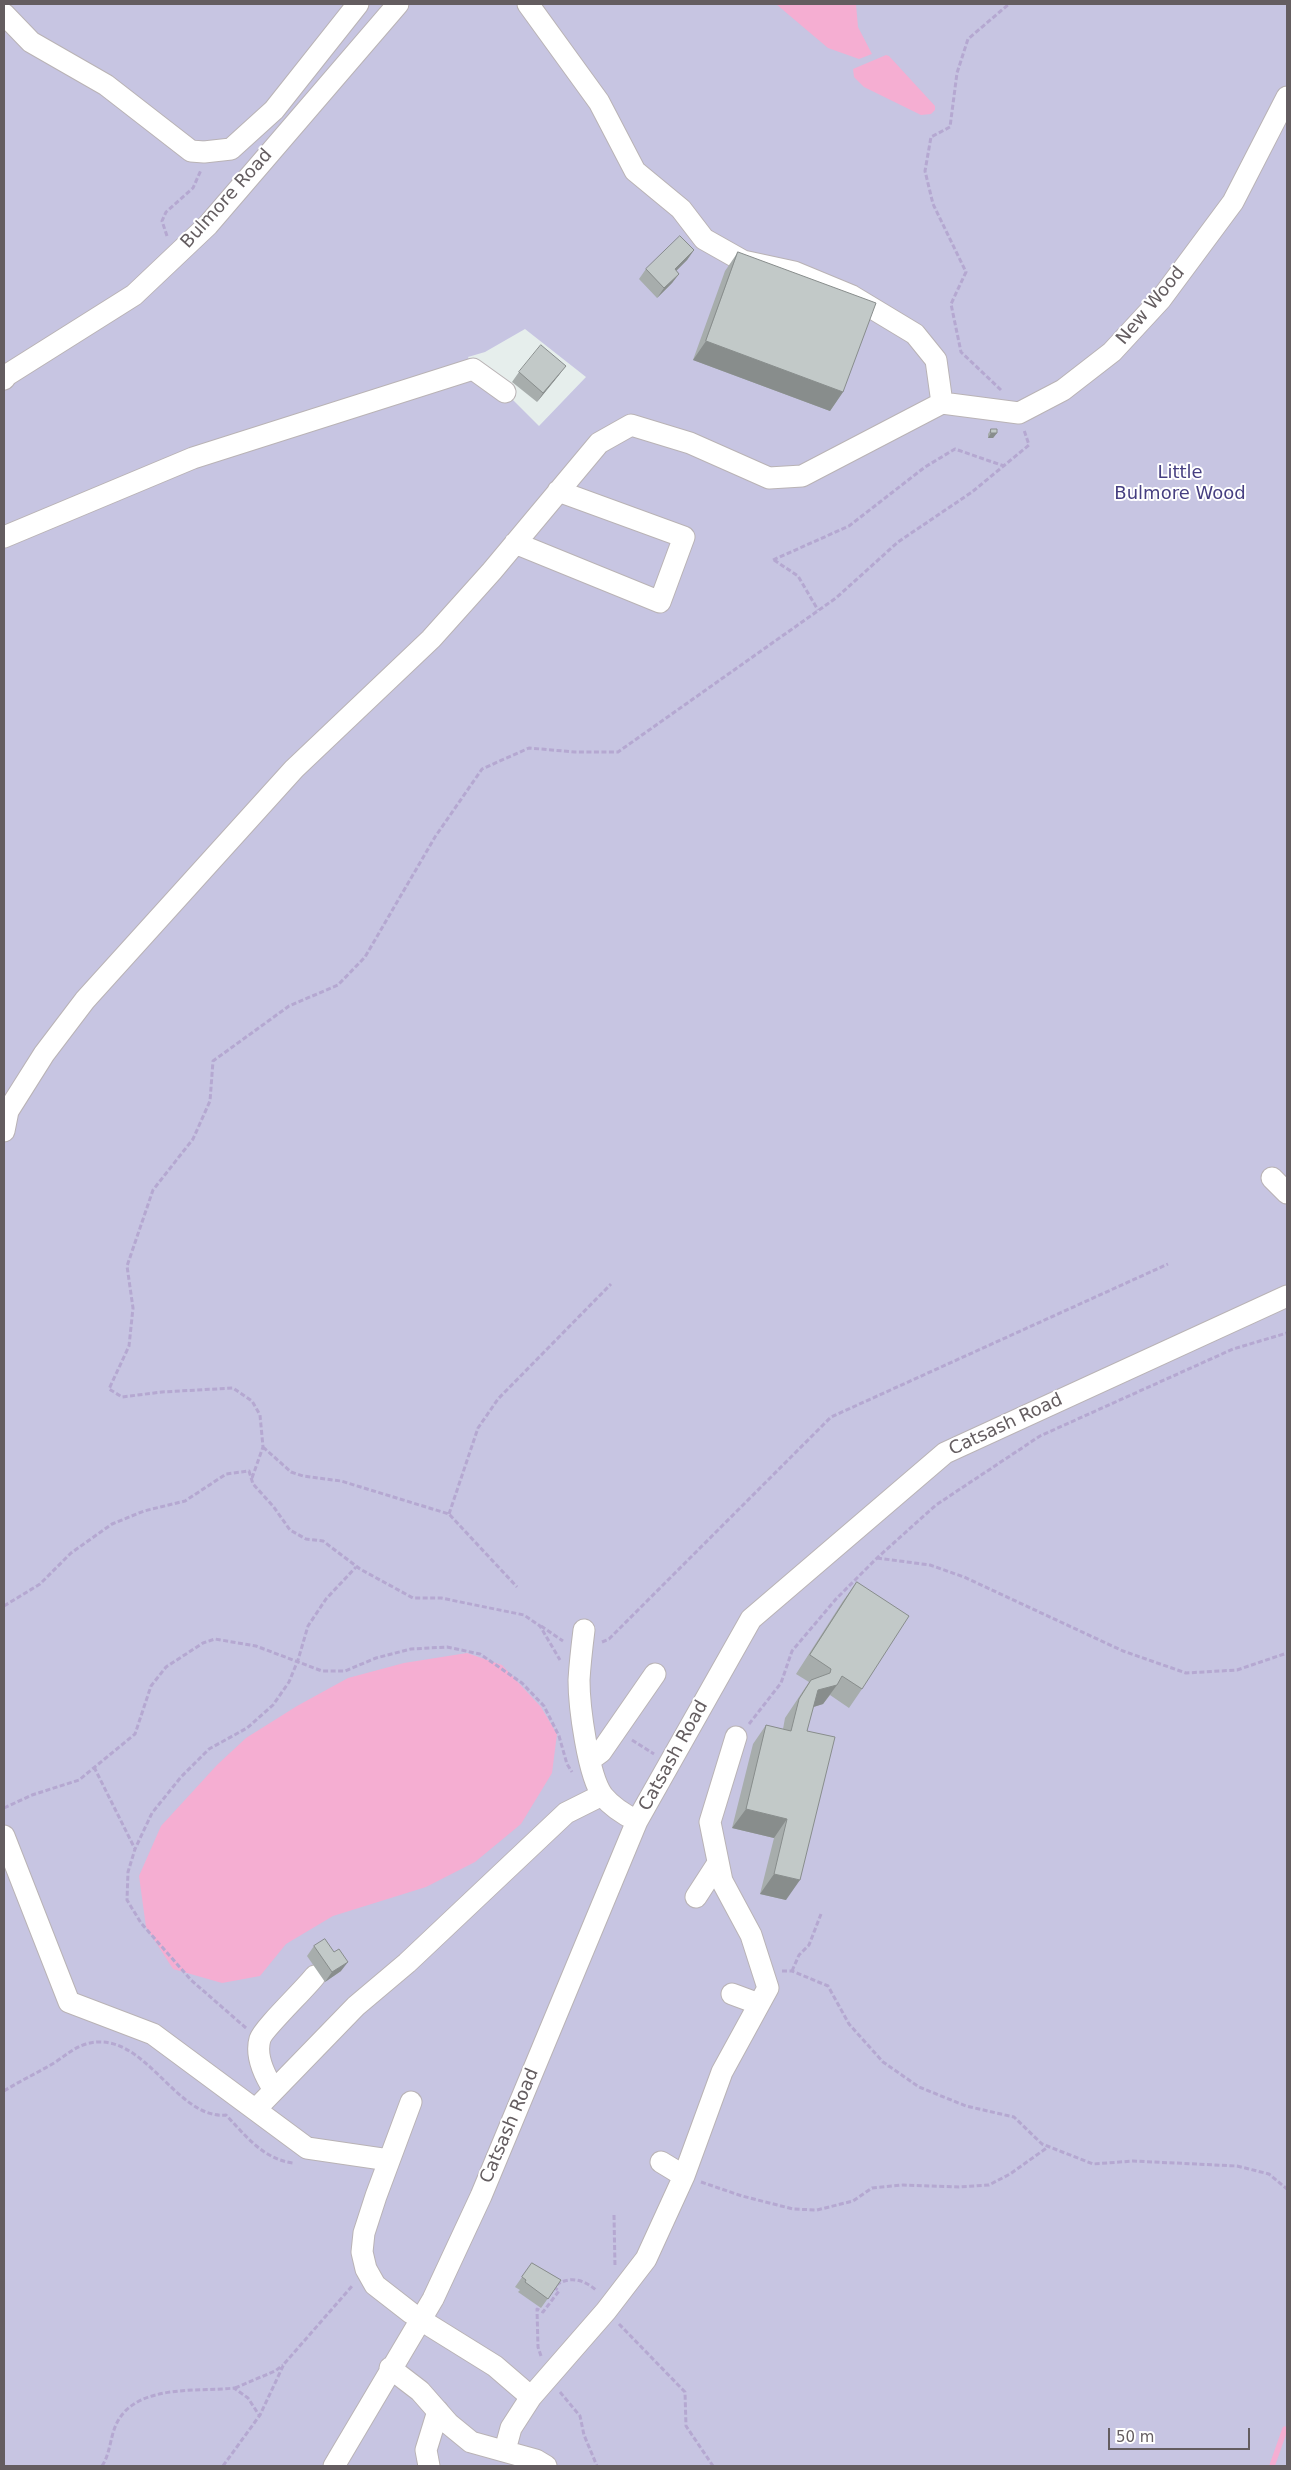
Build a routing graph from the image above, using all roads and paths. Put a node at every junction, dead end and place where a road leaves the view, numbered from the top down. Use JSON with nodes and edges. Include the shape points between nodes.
{"nodes":[{"id":1,"x":358,"y":4,"type":"edge"},
{"id":2,"x":398,"y":4,"type":"edge"},
{"id":3,"x":528,"y":4,"type":"edge"},
{"id":4,"x":1009,"y":4,"type":"edge"},
{"id":5,"x":4,"y":14,"type":"edge"},
{"id":6,"x":1287,"y":97,"type":"edge"},
{"id":7,"x":204,"y":152,"type":"junction"},
{"id":8,"x":177,"y":254,"type":"junction"},
{"id":9,"x":4,"y":379,"type":"edge"},
{"id":10,"x":505,"y":392,"type":"dead end"},
{"id":11,"x":942,"y":403,"type":"junction"},
{"id":12,"x":1019,"y":414,"type":"junction"},
{"id":13,"x":1004,"y":466,"type":"junction"},
{"id":14,"x":558,"y":491,"type":"junction"},
{"id":15,"x":4,"y":537,"type":"edge"},
{"id":16,"x":515,"y":543,"type":"junction"},
{"id":17,"x":818,"y":610,"type":"junction"},
{"id":18,"x":4,"y":1131,"type":"edge"},
{"id":19,"x":1272,"y":1178,"type":"dead end"},
{"id":20,"x":1287,"y":1193,"type":"edge"},
{"id":21,"x":1168,"y":1264,"type":"dead end"},
{"id":22,"x":611,"y":1284,"type":"dead end"},
{"id":23,"x":1287,"y":1296,"type":"edge"},
{"id":24,"x":1287,"y":1333,"type":"edge"},
{"id":25,"x":263,"y":1447,"type":"junction"},
{"id":26,"x":252,"y":1478,"type":"junction"},
{"id":27,"x":449,"y":1514,"type":"junction"},
{"id":28,"x":876,"y":1558,"type":"junction"},
{"id":29,"x":356,"y":1567,"type":"junction"},
{"id":30,"x":517,"y":1587,"type":"dead end"},
{"id":31,"x":4,"y":1606,"type":"edge"},
{"id":32,"x":540,"y":1626,"type":"junction"},
{"id":33,"x":583,"y":1637,"type":"junction"},
{"id":34,"x":1287,"y":1653,"type":"edge"},
{"id":35,"x":298,"y":1660,"type":"junction"},
{"id":36,"x":561,"y":1666,"type":"dead end"},
{"id":37,"x":655,"y":1674,"type":"dead end"},
{"id":38,"x":616,"y":1730,"type":"junction"},
{"id":39,"x":736,"y":1737,"type":"joint"},
{"id":40,"x":670,"y":1763,"type":"junction"},
{"id":41,"x":591,"y":1766,"type":"junction"},
{"id":42,"x":94,"y":1768,"type":"junction"},
{"id":43,"x":602,"y":1795,"type":"junction"},
{"id":44,"x":4,"y":1808,"type":"edge"},
{"id":45,"x":637,"y":1822,"type":"junction"},
{"id":46,"x":4,"y":1836,"type":"edge"},
{"id":47,"x":135,"y":1849,"type":"junction"},
{"id":48,"x":718,"y":1863,"type":"junction"},
{"id":49,"x":696,"y":1897,"type":"dead end"},
{"id":50,"x":821,"y":1914,"type":"dead end"},
{"id":51,"x":315,"y":1976,"type":"dead end"},
{"id":52,"x":732,"y":1994,"type":"dead end"},
{"id":53,"x":759,"y":2004,"type":"junction"},
{"id":54,"x":260,"y":2039,"type":"junction"},
{"id":55,"x":274,"y":2090,"type":"junction"},
{"id":56,"x":4,"y":2091,"type":"edge"},
{"id":57,"x":411,"y":2102,"type":"dead end"},
{"id":58,"x":256,"y":2109,"type":"junction"},
{"id":59,"x":1048,"y":2147,"type":"junction"},
{"id":60,"x":388,"y":2160,"type":"junction"},
{"id":61,"x":661,"y":2162,"type":"dead end"},
{"id":62,"x":297,"y":2163,"type":"dead end"},
{"id":63,"x":684,"y":2176,"type":"junction"},
{"id":64,"x":1287,"y":2189,"type":"edge"},
{"id":65,"x":614,"y":2215,"type":"dead end"},
{"id":66,"x":366,"y":2269,"type":"junction"},
{"id":67,"x":614,"y":2270,"type":"dead end"},
{"id":68,"x":609,"y":2307,"type":"junction"},
{"id":69,"x":411,"y":2312,"type":"dead end"},
{"id":70,"x":429,"y":2325,"type":"dead end"},
{"id":71,"x":284,"y":2364,"type":"junction"},
{"id":72,"x":390,"y":2368,"type":"junction"},
{"id":73,"x":548,"y":2377,"type":"junction"},
{"id":74,"x":234,"y":2388,"type":"junction"},
{"id":75,"x":531,"y":2397,"type":"junction"},
{"id":76,"x":438,"y":2411,"type":"junction"},
{"id":77,"x":260,"y":2415,"type":"junction"},
{"id":78,"x":505,"y":2450,"type":"junction"},
{"id":79,"x":426,"y":2465,"type":"edge"},
{"id":80,"x":102,"y":2466,"type":"edge"},
{"id":81,"x":223,"y":2466,"type":"edge"},
{"id":82,"x":334,"y":2466,"type":"edge"},
{"id":83,"x":546,"y":2466,"type":"edge"},
{"id":84,"x":598,"y":2466,"type":"edge"},
{"id":85,"x":713,"y":2466,"type":"edge"}],
"edges":[{"from":1,"to":7,"type":"street","via":[[274,110],[231,149]]},
{"from":2,"to":8,"type":"street","name":"Bulmore Road","via":[[208,225]]},
{"from":3,"to":11,"type":"street","via":[[599,102],[635,170],[681,209],[704,239],[743,261],[794,272],[852,296],[915,334],[936,360]]},
{"from":4,"to":12,"type":"path","via":[[968,39],[957,73],[950,127],[931,137],[925,171],[933,204],[966,272],[951,304],[961,352],[997,386]]},
{"from":5,"to":7,"type":"street","via":[[31,42],[106,85],[191,150]]},
{"from":6,"to":12,"type":"street","name":"New Wood","via":[[1233,202],[1161,299],[1112,352],[1063,390]]},
{"from":7,"to":8,"type":"path","via":[[193,188],[166,212],[162,221]]},
{"from":8,"to":9,"type":"street","name":"Bulmore Road","via":[[134,295]]},
{"from":10,"to":15,"type":"street","via":[[473,369],[193,458]]},
{"from":11,"to":12,"type":"street"},
{"from":11,"to":14,"type":"street","via":[[802,476],[769,478],[690,443],[631,425],[598,443]]},
{"from":12,"to":13,"type":"path","via":[[1029,445]]},
{"from":13,"to":17,"type":"path","via":[[898,542],[836,598]]},
{"from":13,"to":17,"type":"path","via":[[955,449],[925,466],[849,526],[773,560],[798,576]]},
{"from":14,"to":16,"type":"street"},
{"from":14,"to":16,"type":"street","via":[[684,537],[660,602]]},
{"from":16,"to":18,"type":"street","via":[[431,639],[294,769],[85,1000],[44,1054],[8,1111]]},
{"from":17,"to":25,"type":"path","via":[[618,752],[528,748],[482,769],[435,837],[365,957],[338,985],[289,1006],[212,1061],[210,1101],[193,1139],[153,1190],[127,1266],[133,1308],[129,1346],[109,1389],[122,1397],[233,1388],[252,1401],[260,1415]]},
{"from":19,"to":20,"type":"street"},
{"from":21,"to":33,"type":"path","via":[[831,1417],[609,1638],[595,1647]]},
{"from":22,"to":27,"type":"path","via":[[498,1399],[478,1428]]},
{"from":23,"to":40,"type":"street","name":"Catsash Road","via":[[944,1453],[751,1619]]},
{"from":24,"to":28,"type":"path","via":[[1233,1349],[1040,1436],[936,1506]]},
{"from":25,"to":26,"type":"path"},
{"from":25,"to":27,"type":"path","via":[[291,1472],[341,1481]]},
{"from":26,"to":29,"type":"path","via":[[253,1484],[290,1530],[306,1539],[323,1541]]},
{"from":26,"to":31,"type":"path","via":[[249,1472],[226,1474],[185,1501],[144,1511],[112,1524],[71,1553],[40,1584]]},
{"from":27,"to":30,"type":"path"},
{"from":28,"to":34,"type":"path","via":[[930,1564],[1123,1651],[1186,1672],[1237,1670]]},
{"from":28,"to":39,"type":"path","via":[[836,1598],[792,1651],[781,1683],[758,1715]]},
{"from":29,"to":32,"type":"path","via":[[413,1598],[441,1598],[479,1605],[524,1615]]},
{"from":29,"to":35,"type":"path","via":[[308,1626]]},
{"from":32,"to":33,"type":"path","via":[[565,1642]]},
{"from":32,"to":36,"type":"path"},
{"from":33,"to":41,"type":"street","via":[[579,1681]]},
{"from":35,"to":41,"type":"path","via":[[322,1671],[345,1671],[376,1658],[412,1649],[447,1647],[480,1654],[522,1683],[544,1706],[559,1736],[570,1772]]},
{"from":35,"to":42,"type":"path","via":[[229,1641],[203,1643],[166,1667],[151,1686],[135,1734]]},
{"from":35,"to":47,"type":"path","via":[[289,1682],[273,1705],[247,1728],[209,1749],[181,1777],[152,1813]]},
{"from":37,"to":38,"type":"street"},
{"from":38,"to":40,"type":"path"},
{"from":38,"to":41,"type":"street"},
{"from":39,"to":48,"type":"street","via":[[710,1822]]},
{"from":40,"to":45,"type":"street","name":"Catsash Road"},
{"from":41,"to":43,"type":"street"},
{"from":42,"to":44,"type":"path","via":[[79,1780]]},
{"from":42,"to":47,"type":"path"},
{"from":43,"to":45,"type":"street"},
{"from":43,"to":55,"type":"street","via":[[566,1813],[407,1963],[356,2006]]},
{"from":45,"to":72,"type":"street","name":"Catsash Road","via":[[481,2196],[433,2299]]},
{"from":46,"to":58,"type":"street","via":[[69,2002],[153,2034]]},
{"from":47,"to":54,"type":"path","via":[[128,1872],[127,1900],[141,1923],[191,1980]]},
{"from":48,"to":49,"type":"street"},
{"from":48,"to":53,"type":"street","via":[[722,1881],[751,1935],[768,1988]]},
{"from":50,"to":59,"type":"path","via":[[809,1945],[799,1954],[792,1971],[828,1986],[849,2024],[883,2062],[919,2087],[966,2106],[1014,2117]]},
{"from":51,"to":54,"type":"street"},
{"from":52,"to":53,"type":"street"},
{"from":53,"to":63,"type":"street","via":[[722,2072]]},
{"from":54,"to":55,"type":"street","via":[[259,2055],[264,2074]]},
{"from":55,"to":58,"type":"street"},
{"from":56,"to":62,"type":"path","via":[[70,2051],[88,2044],[110,2043],[128,2050],[182,2096],[204,2110],[216,2116],[226,2115],[265,2154],[280,2161]]},
{"from":57,"to":60,"type":"street"},
{"from":58,"to":60,"type":"street","via":[[307,2148]]},
{"from":59,"to":63,"type":"path","via":[[990,2185],[872,2188],[853,2201],[817,2210],[793,2209],[742,2196]]},
{"from":59,"to":64,"type":"path","via":[[1093,2164],[1133,2161],[1237,2166],[1269,2174]]},
{"from":60,"to":66,"type":"street","via":[[364,2233],[362,2252]]},
{"from":61,"to":63,"type":"street"},
{"from":63,"to":68,"type":"street","via":[[646,2260]]},
{"from":65,"to":67,"type":"path"},
{"from":66,"to":69,"type":"street","via":[[376,2285]]},
{"from":66,"to":71,"type":"path"},
{"from":68,"to":73,"type":"street"},
{"from":68,"to":73,"type":"path","via":[[589,2284],[575,2279],[560,2282],[554,2287],[559,2291],[543,2312],[537,2309],[536,2315],[538,2347]]},
{"from":68,"to":85,"type":"path","via":[[684,2392],[686,2426]]},
{"from":70,"to":75,"type":"street","via":[[495,2366]]},
{"from":71,"to":74,"type":"path"},
{"from":71,"to":77,"type":"path"},
{"from":72,"to":76,"type":"street","via":[[420,2391]]},
{"from":72,"to":82,"type":"street","name":"Catsash Road"},
{"from":73,"to":75,"type":"street"},
{"from":73,"to":84,"type":"path","via":[[580,2416],[584,2435]]},
{"from":74,"to":77,"type":"path","via":[[248,2398]]},
{"from":74,"to":80,"type":"path","via":[[162,2394],[142,2400],[127,2409],[119,2420]]},
{"from":75,"to":78,"type":"street","via":[[511,2428]]},
{"from":76,"to":78,"type":"street","via":[[471,2442]]},
{"from":76,"to":79,"type":"street","via":[[426,2450]]},
{"from":77,"to":81,"type":"path"},
{"from":78,"to":83,"type":"street"}]}
